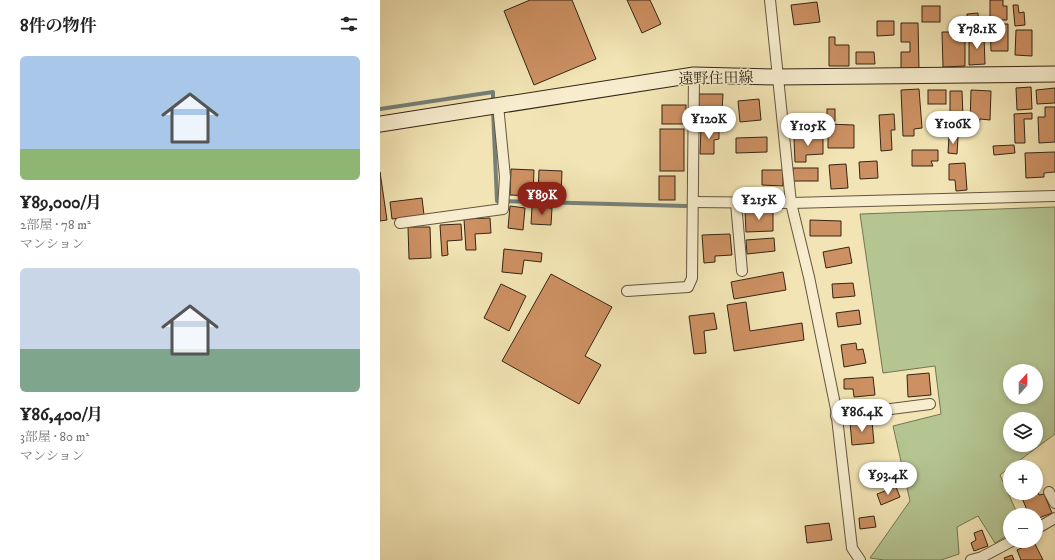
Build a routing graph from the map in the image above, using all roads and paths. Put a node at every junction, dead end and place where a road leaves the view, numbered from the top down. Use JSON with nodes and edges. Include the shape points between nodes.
{"nodes":[{"id":1,"x":770,"y":0,"type":"edge"},
{"id":2,"x":1055,"y":74,"type":"edge"},
{"id":3,"x":694,"y":75,"type":"junction"},
{"id":4,"x":777,"y":77,"type":"junction"},
{"id":5,"x":498,"y":106,"type":"junction"},
{"id":6,"x":380,"y":124,"type":"edge"},
{"id":7,"x":1055,"y":196,"type":"edge"},
{"id":8,"x":693,"y":202,"type":"junction"},
{"id":9,"x":736,"y":203,"type":"junction"},
{"id":10,"x":791,"y":203,"type":"junction"},
{"id":11,"x":400,"y":223,"type":"dead end"},
{"id":12,"x":742,"y":271,"type":"dead end"},
{"id":13,"x":627,"y":291,"type":"dead end"},
{"id":14,"x":930,"y":404,"type":"dead end"},
{"id":15,"x":836,"y":416,"type":"junction"},
{"id":16,"x":1049,"y":492,"type":"dead end"},
{"id":17,"x":1055,"y":503,"type":"edge"},
{"id":18,"x":1055,"y":518,"type":"edge"},
{"id":19,"x":1043,"y":525,"type":"edge"},
{"id":20,"x":1003,"y":546,"type":"edge"},
{"id":21,"x":860,"y":560,"type":"edge"},
{"id":22,"x":971,"y":560,"type":"edge"}],
"edges":[{"from":1,"to":4,"type":"street"},
{"from":2,"to":4,"type":"main road","name":"遠野住田線"},
{"from":3,"to":4,"type":"main road","name":"遠野住田線"},
{"from":3,"to":5,"type":"main road","name":"遠野住田線"},
{"from":3,"to":8,"type":"street"},
{"from":4,"to":10,"type":"street"},
{"from":5,"to":6,"type":"main road","name":"遠野住田線"},
{"from":5,"to":11,"type":"street","via":[[505,177],[503,209]]},
{"from":7,"to":10,"type":"street"},
{"from":8,"to":9,"type":"street"},
{"from":8,"to":13,"type":"street","via":[[692,278],[688,287]]},
{"from":9,"to":10,"type":"street"},
{"from":9,"to":12,"type":"street"},
{"from":10,"to":15,"type":"street","via":[[809,276]]},
{"from":14,"to":15,"type":"street"},
{"from":15,"to":21,"type":"street","via":[[852,548]]},
{"from":16,"to":17,"type":"street"},
{"from":18,"to":19,"type":"street"},
{"from":20,"to":22,"type":"street"}]}
